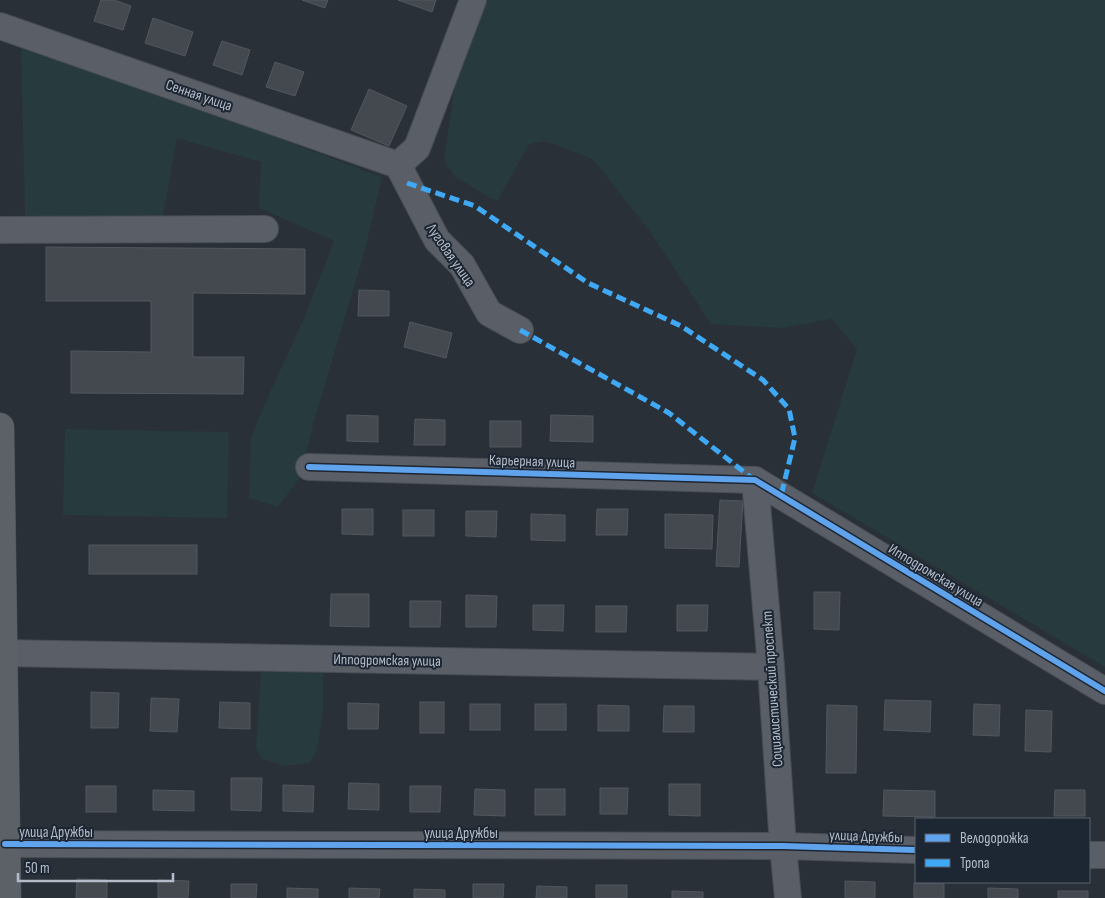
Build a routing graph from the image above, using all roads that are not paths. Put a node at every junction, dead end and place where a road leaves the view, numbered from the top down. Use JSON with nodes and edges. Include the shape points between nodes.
{"nodes":[{"id":1,"x":473,"y":0,"type":"edge"},
{"id":2,"x":0,"y":26,"type":"edge"},
{"id":3,"x":398,"y":165,"type":"junction"},
{"id":4,"x":265,"y":229,"type":"dead end"},
{"id":5,"x":0,"y":230,"type":"edge"},
{"id":6,"x":520,"y":330,"type":"dead end"},
{"id":7,"x":0,"y":427,"type":"edge"},
{"id":8,"x":309,"y":467,"type":"dead end"},
{"id":9,"x":755,"y":480,"type":"junction"},
{"id":10,"x":1,"y":620,"type":"edge"},
{"id":11,"x":2,"y":653,"type":"junction"},
{"id":12,"x":772,"y":667,"type":"junction"},
{"id":13,"x":1105,"y":691,"type":"edge"},
{"id":14,"x":6,"y":844,"type":"junction"},
{"id":15,"x":782,"y":846,"type":"junction"},
{"id":16,"x":915,"y":850,"type":"edge"},
{"id":17,"x":1090,"y":855,"type":"edge"},
{"id":18,"x":1105,"y":855,"type":"edge"},
{"id":19,"x":7,"y":898,"type":"edge"},
{"id":20,"x":788,"y":898,"type":"edge"}],
"edges":[{"from":1,"to":3,"type":"street","via":[[417,148]]},
{"from":2,"to":3,"type":"street","name":"Сенная улица"},
{"from":3,"to":6,"type":"street","name":"Луговая улица","via":[[437,240],[462,265],[489,313]]},
{"from":4,"to":5,"type":"street"},
{"from":7,"to":10,"type":"main road"},
{"from":8,"to":9,"type":"street","name":"Карьерная улица"},
{"from":9,"to":12,"type":"street","name":"Социалистический проспект"},
{"from":9,"to":13,"type":"street","name":"Ипподромская улица"},
{"from":10,"to":11,"type":"main road"},
{"from":11,"to":12,"type":"street","name":"Ипподромская улица"},
{"from":11,"to":14,"type":"main road"},
{"from":12,"to":15,"type":"street","name":"Социалистический проспект"},
{"from":14,"to":15,"type":"street","name":"улица Дружбы"},
{"from":14,"to":19,"type":"main road"},
{"from":15,"to":16,"type":"street","name":"улица Дружбы"},
{"from":15,"to":20,"type":"street","name":"Социалистический проспект"},
{"from":17,"to":18,"type":"street"}]}
